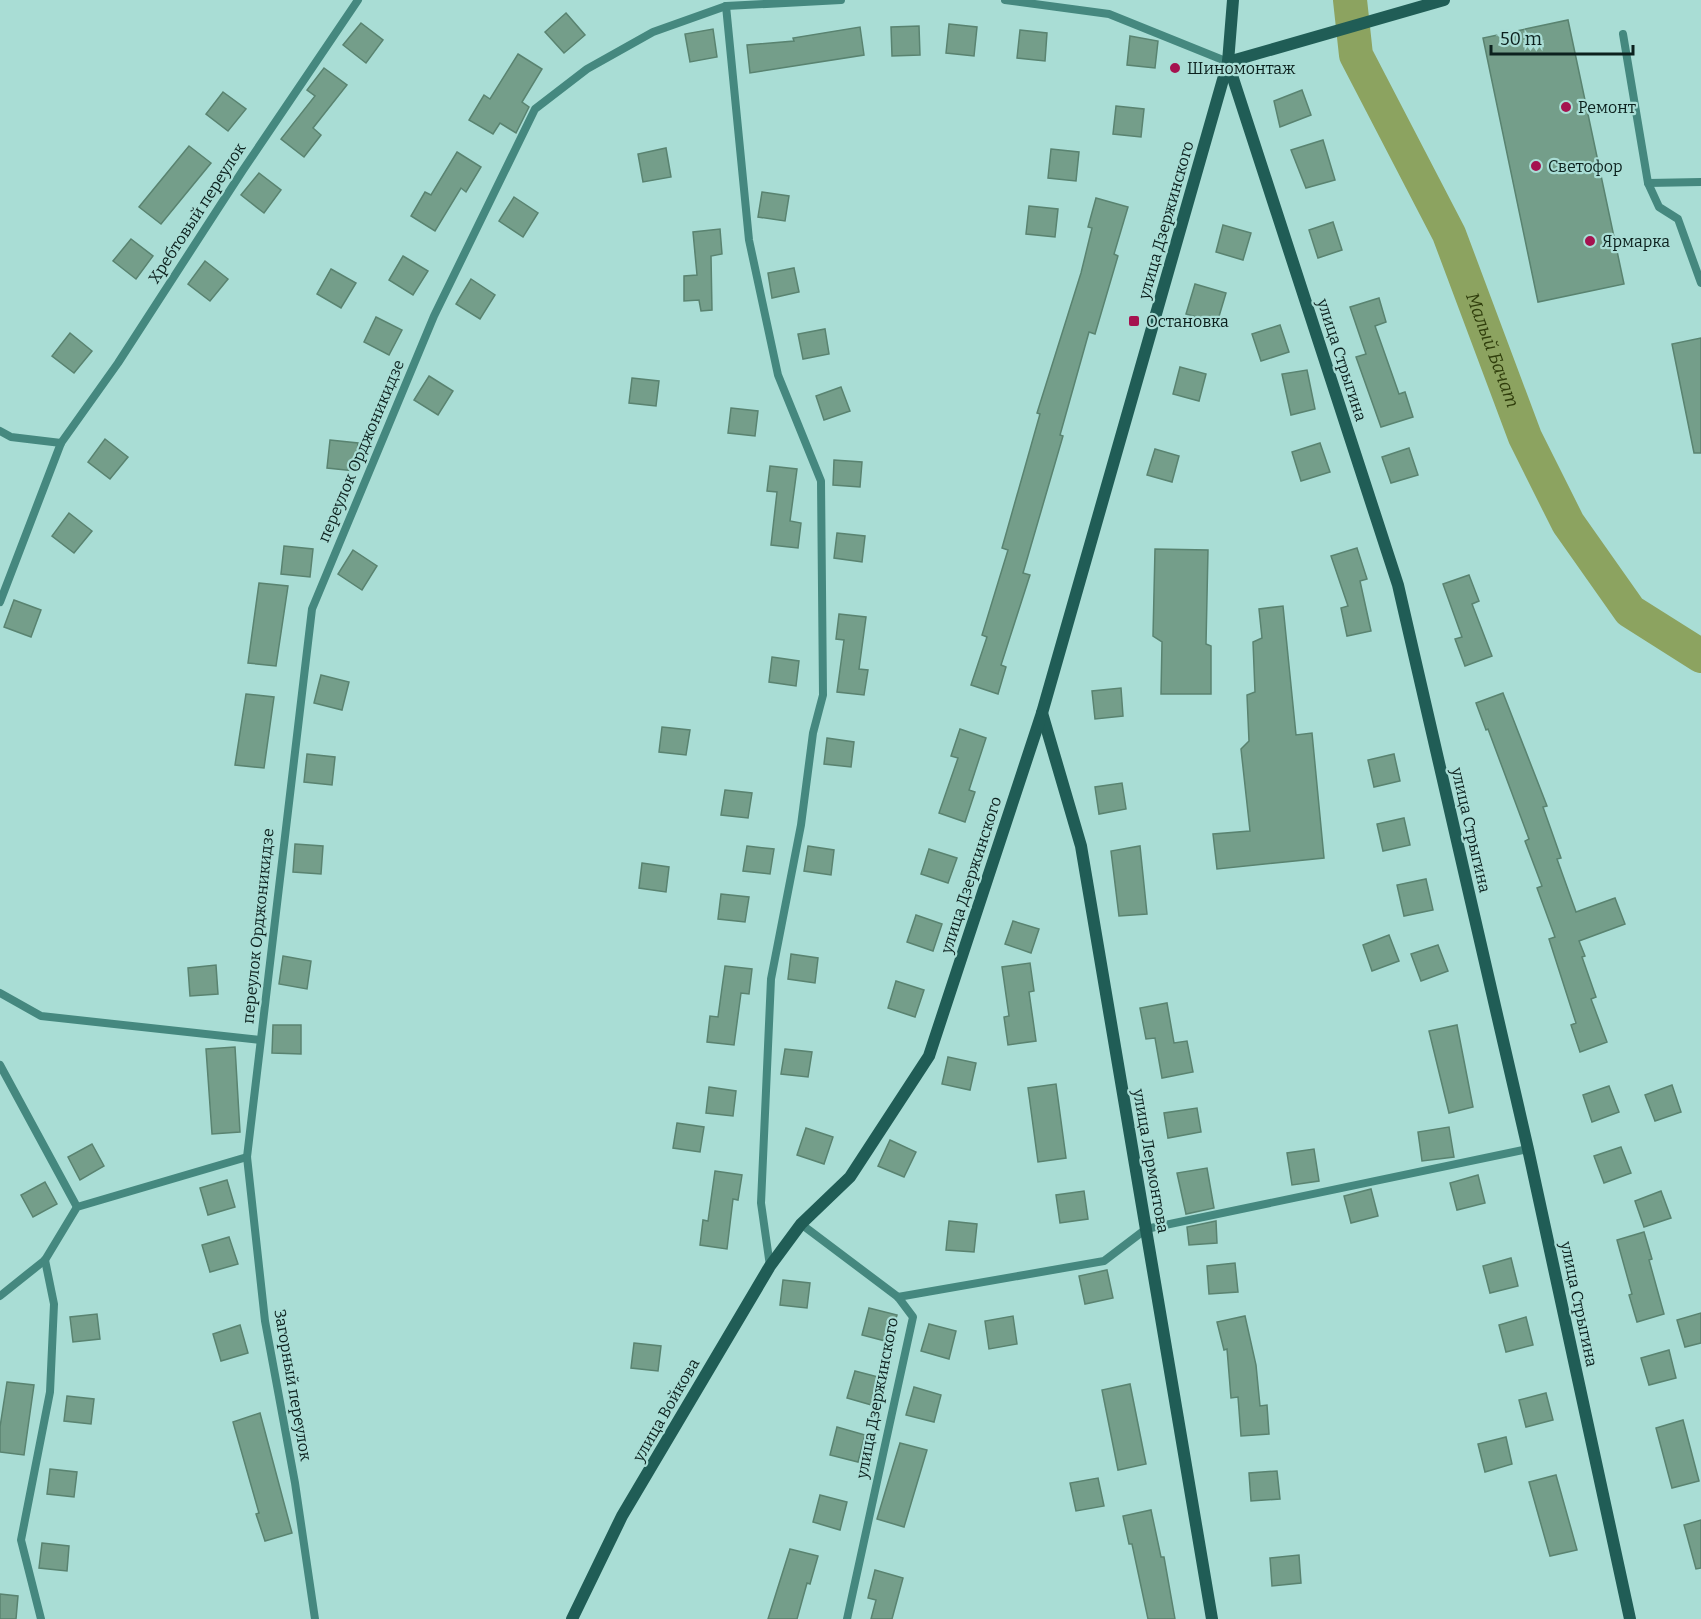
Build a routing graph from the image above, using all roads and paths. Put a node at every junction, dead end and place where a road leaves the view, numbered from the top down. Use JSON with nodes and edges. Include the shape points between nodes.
{"nodes":[{"id":1,"x":358,"y":0,"type":"edge"},
{"id":2,"x":841,"y":0,"type":"edge"},
{"id":3,"x":1005,"y":0,"type":"edge"},
{"id":4,"x":1233,"y":0,"type":"edge"},
{"id":5,"x":1444,"y":0,"type":"edge"},
{"id":6,"x":726,"y":6,"type":"junction"},
{"id":7,"x":1623,"y":34,"type":"dead end"},
{"id":8,"x":1228,"y":62,"type":"junction"},
{"id":9,"x":1701,"y":182,"type":"edge"},
{"id":10,"x":1648,"y":183,"type":"junction"},
{"id":11,"x":1701,"y":283,"type":"edge"},
{"id":12,"x":0,"y":431,"type":"edge"},
{"id":13,"x":61,"y":443,"type":"junction"},
{"id":14,"x":0,"y":602,"type":"edge"},
{"id":15,"x":1042,"y":713,"type":"junction"},
{"id":16,"x":0,"y":993,"type":"edge"},
{"id":17,"x":260,"y":1040,"type":"junction"},
{"id":18,"x":0,"y":1065,"type":"edge"},
{"id":19,"x":1528,"y":1149,"type":"junction"},
{"id":20,"x":247,"y":1156,"type":"junction"},
{"id":21,"x":78,"y":1207,"type":"junction"},
{"id":22,"x":801,"y":1224,"type":"junction"},
{"id":23,"x":1146,"y":1229,"type":"junction"},
{"id":24,"x":45,"y":1260,"type":"junction"},
{"id":25,"x":770,"y":1266,"type":"junction"},
{"id":26,"x":0,"y":1296,"type":"edge"},
{"id":27,"x":898,"y":1297,"type":"junction"},
{"id":28,"x":41,"y":1619,"type":"edge"},
{"id":29,"x":315,"y":1619,"type":"edge"},
{"id":30,"x":572,"y":1619,"type":"edge"},
{"id":31,"x":847,"y":1619,"type":"edge"},
{"id":32,"x":1212,"y":1619,"type":"edge"},
{"id":33,"x":1630,"y":1619,"type":"edge"}],
"edges":[{"from":1,"to":13,"type":"lane","name":"Хребтовый переулок"},
{"from":2,"to":6,"type":"lane","name":"переулок Орджоникидзе"},
{"from":3,"to":8,"type":"lane","via":[[1110,14]]},
{"from":4,"to":8,"type":"street"},
{"from":5,"to":8,"type":"street"},
{"from":6,"to":17,"type":"lane","name":"переулок Орджоникидзе","via":[[653,32],[587,69],[535,109],[434,316],[312,609]]},
{"from":6,"to":25,"type":"lane","via":[[748,240],[778,375],[822,481],[823,695],[771,979],[761,1203]]},
{"from":7,"to":10,"type":"lane"},
{"from":8,"to":15,"type":"street","name":"улица Дзержинского"},
{"from":8,"to":19,"type":"street","name":"улица Стрыгина","via":[[1398,585]]},
{"from":9,"to":10,"type":"lane"},
{"from":10,"to":11,"type":"lane","via":[[1659,207],[1678,219]]},
{"from":12,"to":13,"type":"lane","via":[[11,437]]},
{"from":13,"to":14,"type":"lane","name":"Хребтовый переулок"},
{"from":15,"to":22,"type":"street","name":"улица Дзержинского","via":[[929,1056],[850,1177]]},
{"from":15,"to":23,"type":"street","name":"улица Лермонтова","via":[[1081,846]]},
{"from":16,"to":17,"type":"lane","via":[[41,1016]]},
{"from":17,"to":20,"type":"lane","name":"переулок Орджоникидзе"},
{"from":18,"to":21,"type":"lane"},
{"from":19,"to":23,"type":"lane"},
{"from":19,"to":33,"type":"street","name":"улица Стрыгина"},
{"from":20,"to":21,"type":"lane"},
{"from":20,"to":29,"type":"lane","name":"Загорный переулок","via":[[265,1321]]},
{"from":21,"to":24,"type":"lane"},
{"from":22,"to":25,"type":"street","name":"улица Войкова"},
{"from":22,"to":27,"type":"lane","name":"улица Дзержинского"},
{"from":23,"to":27,"type":"lane","via":[[1104,1261]]},
{"from":23,"to":32,"type":"street","name":"улица Лермонтова"},
{"from":24,"to":26,"type":"lane"},
{"from":24,"to":28,"type":"lane","via":[[54,1304],[50,1392],[21,1540]]},
{"from":25,"to":30,"type":"street","name":"улица Войкова","via":[[622,1516]]},
{"from":27,"to":31,"type":"lane","name":"улица Дзержинского","via":[[913,1317]]}]}
